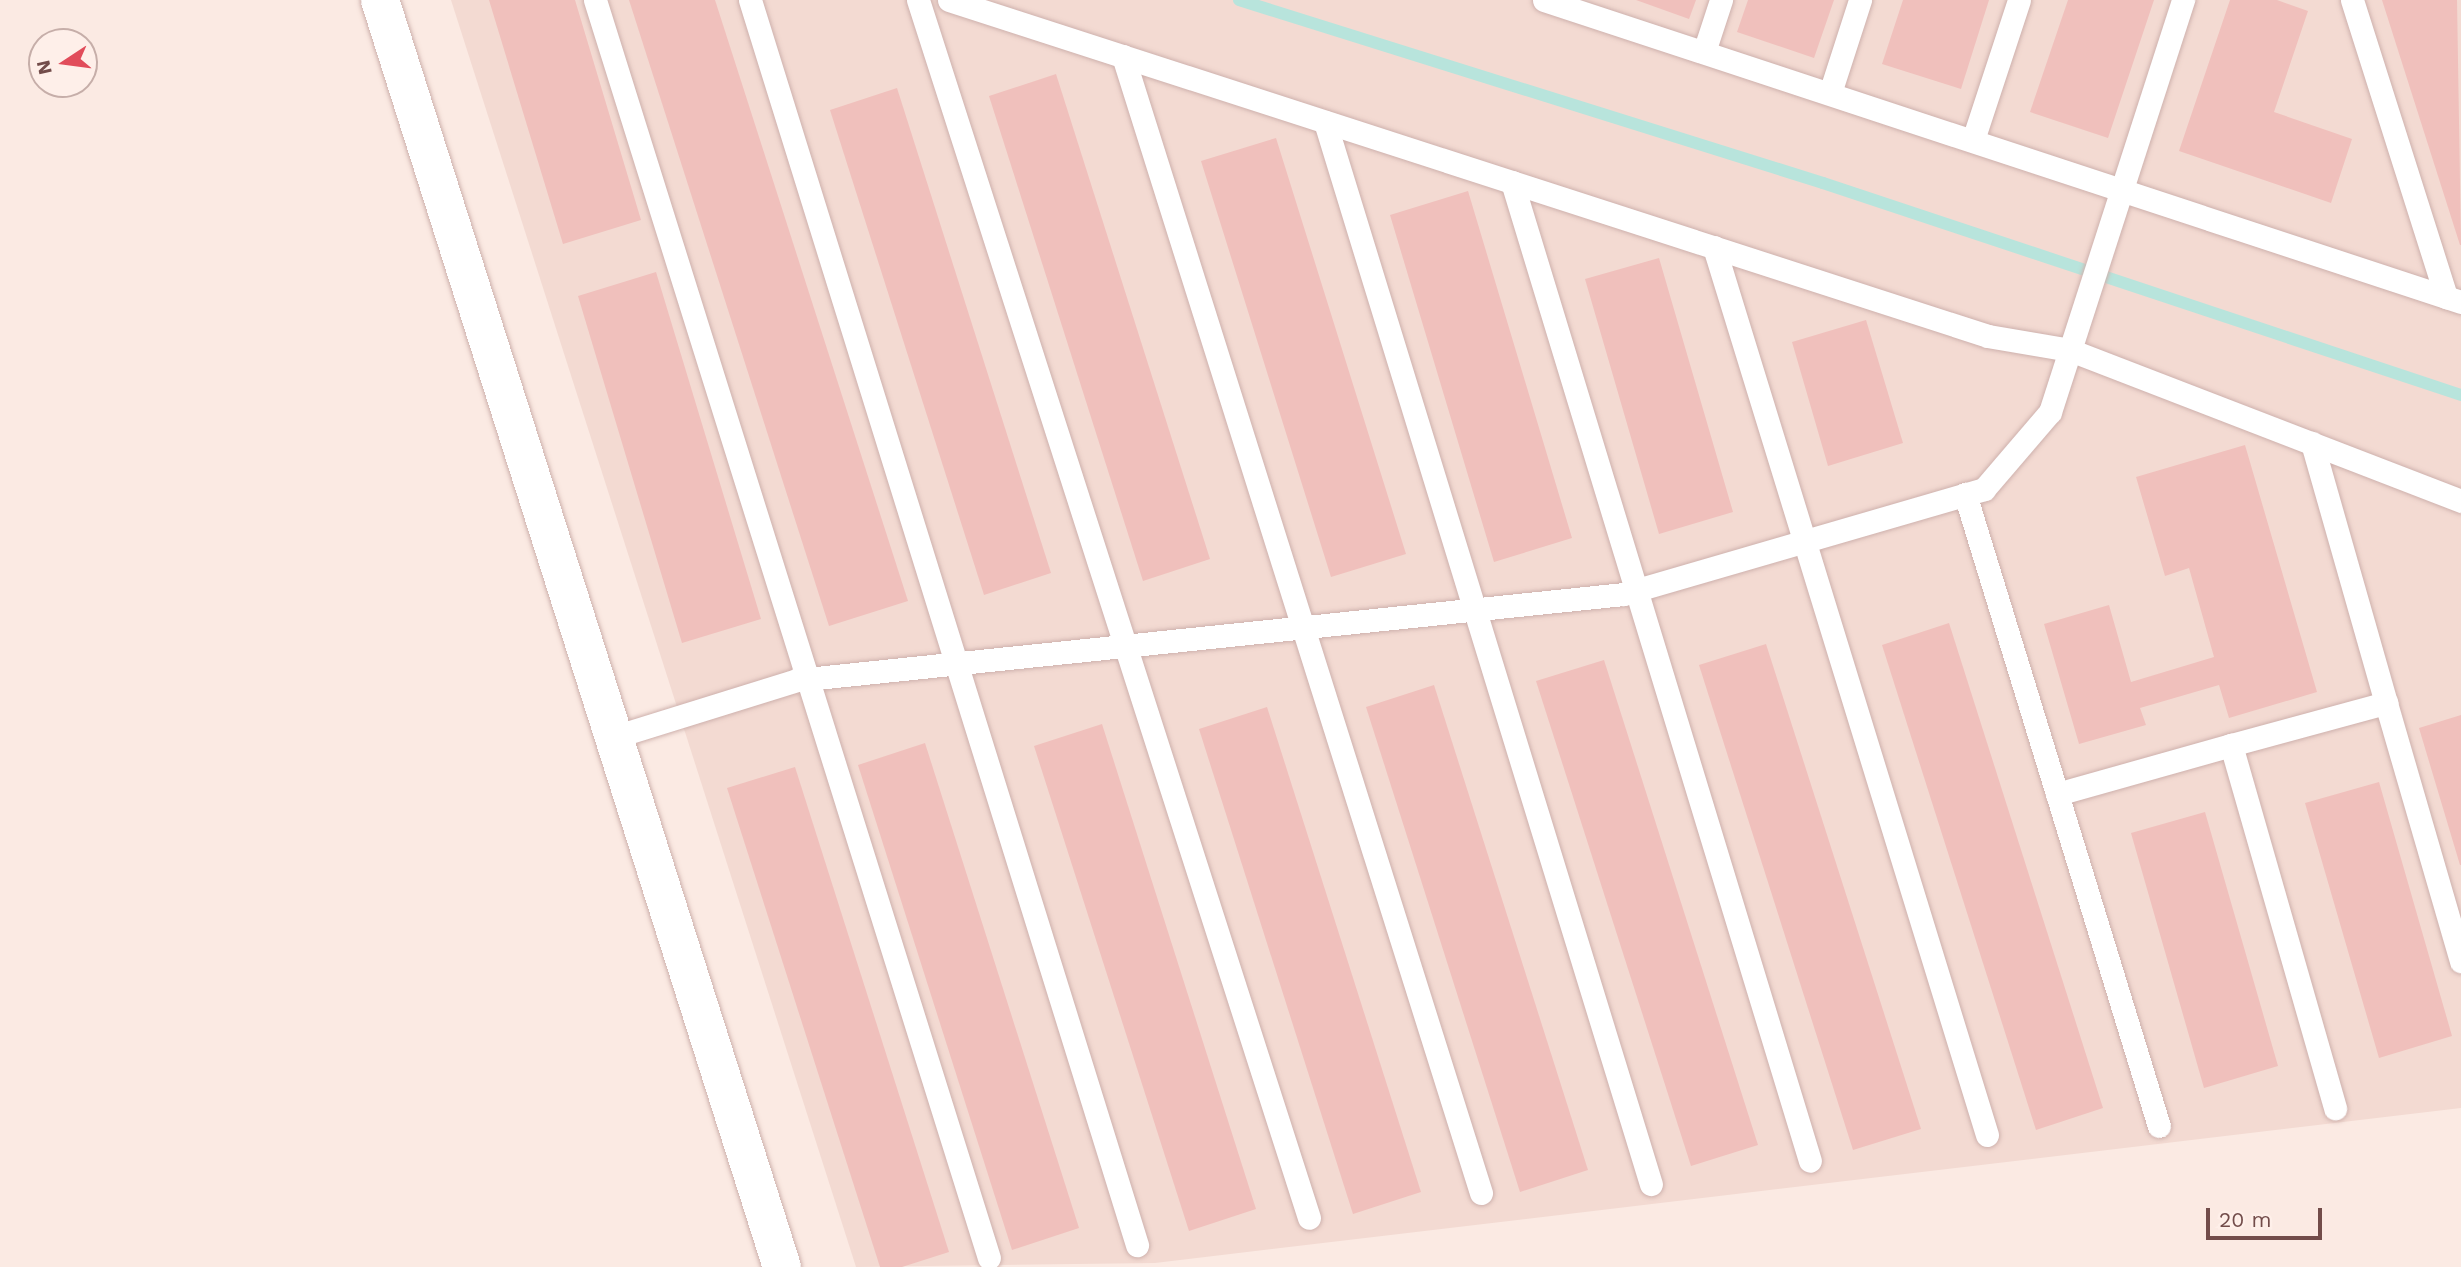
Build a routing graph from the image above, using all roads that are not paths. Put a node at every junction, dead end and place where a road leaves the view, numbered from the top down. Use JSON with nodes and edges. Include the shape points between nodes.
{"nodes":[{"id":1,"x":380,"y":0,"type":"edge"},
{"id":2,"x":595,"y":0,"type":"edge"},
{"id":3,"x":750,"y":0,"type":"edge"},
{"id":4,"x":918,"y":0,"type":"edge"},
{"id":5,"x":949,"y":0,"type":"edge"},
{"id":6,"x":1721,"y":0,"type":"edge"},
{"id":7,"x":1860,"y":0,"type":"edge"},
{"id":8,"x":2018,"y":0,"type":"edge"},
{"id":9,"x":2183,"y":0,"type":"edge"},
{"id":10,"x":2352,"y":0,"type":"edge"},
{"id":11,"x":1558,"y":2,"type":"edge"},
{"id":12,"x":1704,"y":52,"type":"junction"},
{"id":13,"x":1123,"y":56,"type":"junction"},
{"id":14,"x":1830,"y":93,"type":"junction"},
{"id":15,"x":1325,"y":122,"type":"junction"},
{"id":16,"x":1973,"y":140,"type":"junction"},
{"id":17,"x":1513,"y":182,"type":"junction"},
{"id":18,"x":2122,"y":189,"type":"junction"},
{"id":19,"x":1714,"y":247,"type":"junction"},
{"id":20,"x":2454,"y":300,"type":"edge"},
{"id":21,"x":2073,"y":342,"type":"junction"},
{"id":22,"x":2312,"y":443,"type":"junction"},
{"id":23,"x":1965,"y":495,"type":"junction"},
{"id":24,"x":2461,"y":501,"type":"edge"},
{"id":25,"x":1804,"y":541,"type":"junction"},
{"id":26,"x":1637,"y":590,"type":"junction"},
{"id":27,"x":1475,"y":609,"type":"junction"},
{"id":28,"x":1303,"y":627,"type":"junction"},
{"id":29,"x":1125,"y":646,"type":"junction"},
{"id":30,"x":957,"y":663,"type":"junction"},
{"id":31,"x":808,"y":679,"type":"junction"},
{"id":32,"x":2386,"y":703,"type":"junction"},
{"id":33,"x":614,"y":737,"type":"junction"},
{"id":34,"x":2231,"y":746,"type":"junction"},
{"id":35,"x":2057,"y":794,"type":"junction"},
{"id":36,"x":2461,"y":961,"type":"edge"},
{"id":37,"x":2335,"y":1108,"type":"dead end"},
{"id":38,"x":2159,"y":1126,"type":"dead end"},
{"id":39,"x":1987,"y":1135,"type":"dead end"},
{"id":40,"x":1811,"y":1161,"type":"dead end"},
{"id":41,"x":1651,"y":1184,"type":"dead end"},
{"id":42,"x":1481,"y":1193,"type":"dead end"},
{"id":43,"x":1309,"y":1218,"type":"dead end"},
{"id":44,"x":1138,"y":1245,"type":"dead end"},
{"id":45,"x":989,"y":1258,"type":"dead end"},
{"id":46,"x":782,"y":1267,"type":"edge"}],
"edges":[{"from":1,"to":33,"type":"street"},
{"from":2,"to":31,"type":"lane"},
{"from":3,"to":30,"type":"lane"},
{"from":4,"to":29,"type":"lane"},
{"from":5,"to":13,"type":"lane"},
{"from":6,"to":12,"type":"lane"},
{"from":7,"to":14,"type":"lane"},
{"from":8,"to":16,"type":"lane"},
{"from":9,"to":18,"type":"lane"},
{"from":10,"to":20,"type":"lane"},
{"from":11,"to":12,"type":"lane"},
{"from":12,"to":14,"type":"lane"},
{"from":13,"to":15,"type":"lane"},
{"from":13,"to":28,"type":"lane"},
{"from":14,"to":16,"type":"lane"},
{"from":15,"to":17,"type":"lane"},
{"from":15,"to":27,"type":"lane"},
{"from":16,"to":18,"type":"lane"},
{"from":17,"to":19,"type":"lane"},
{"from":17,"to":26,"type":"lane"},
{"from":18,"to":20,"type":"lane"},
{"from":18,"to":21,"type":"lane"},
{"from":19,"to":21,"type":"lane","via":[[1988,336]]},
{"from":19,"to":25,"type":"lane"},
{"from":21,"to":22,"type":"lane"},
{"from":21,"to":23,"type":"lane","via":[[2050,412],[1984,489]]},
{"from":22,"to":24,"type":"lane"},
{"from":22,"to":32,"type":"lane"},
{"from":23,"to":25,"type":"lane"},
{"from":23,"to":35,"type":"lane"},
{"from":25,"to":26,"type":"lane"},
{"from":25,"to":39,"type":"lane"},
{"from":26,"to":27,"type":"lane"},
{"from":26,"to":40,"type":"lane"},
{"from":27,"to":28,"type":"lane"},
{"from":27,"to":41,"type":"lane"},
{"from":28,"to":29,"type":"lane"},
{"from":28,"to":42,"type":"lane"},
{"from":29,"to":30,"type":"lane"},
{"from":29,"to":43,"type":"lane"},
{"from":30,"to":31,"type":"lane"},
{"from":30,"to":44,"type":"lane"},
{"from":31,"to":33,"type":"lane"},
{"from":31,"to":45,"type":"lane"},
{"from":32,"to":34,"type":"lane"},
{"from":32,"to":36,"type":"lane"},
{"from":33,"to":46,"type":"street"},
{"from":34,"to":35,"type":"lane"},
{"from":34,"to":37,"type":"lane"},
{"from":35,"to":38,"type":"lane"}]}
